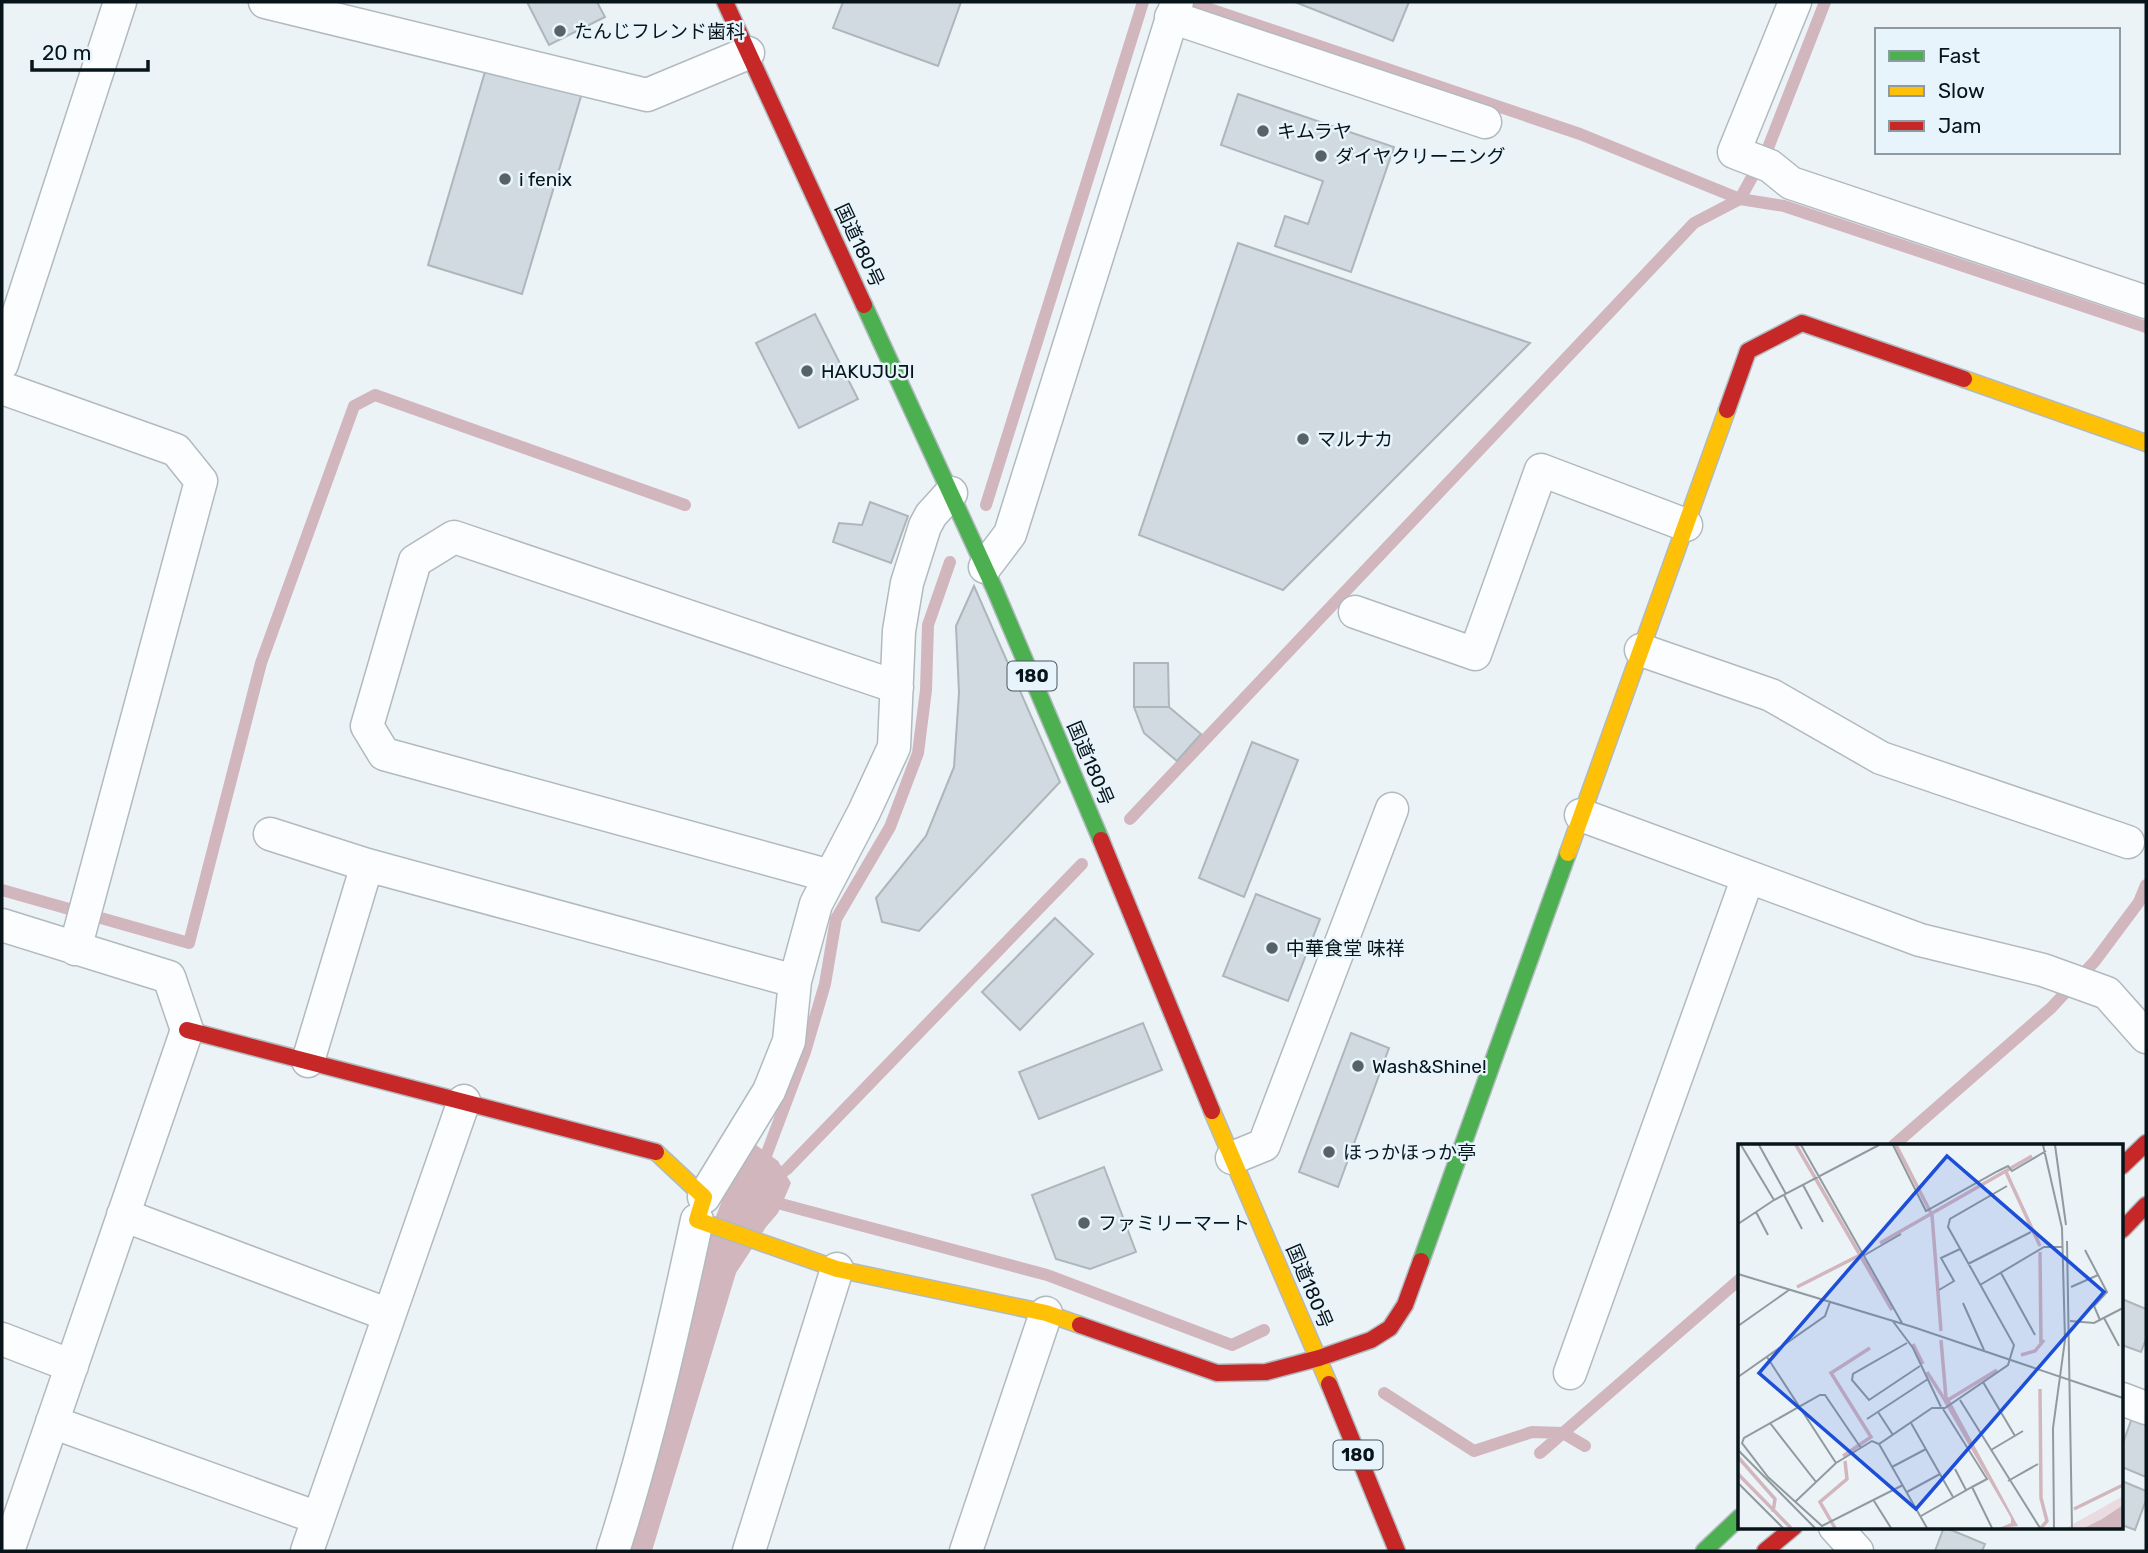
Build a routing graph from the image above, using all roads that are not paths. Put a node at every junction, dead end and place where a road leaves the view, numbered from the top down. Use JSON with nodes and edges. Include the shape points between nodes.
{"nodes":[{"id":1,"x":120,"y":2,"type":"edge"},
{"id":2,"x":265,"y":2,"type":"edge"},
{"id":3,"x":725,"y":2,"type":"edge"},
{"id":4,"x":1795,"y":2,"type":"edge"},
{"id":5,"x":1174,"y":9,"type":"edge"},
{"id":6,"x":748,"y":53,"type":"junction"},
{"id":7,"x":1485,"y":122,"type":"dead end"},
{"id":8,"x":2146,"y":302,"type":"edge"},
{"id":9,"x":2,"y":364,"type":"edge"},
{"id":10,"x":2,"y":388,"type":"edge"},
{"id":11,"x":2146,"y":443,"type":"edge"},
{"id":12,"x":951,"y":493,"type":"junction"},
{"id":13,"x":1685,"y":525,"type":"junction"},
{"id":14,"x":985,"y":567,"type":"junction"},
{"id":15,"x":1355,"y":612,"type":"dead end"},
{"id":16,"x":1641,"y":650,"type":"junction"},
{"id":17,"x":897,"y":687,"type":"junction"},
{"id":18,"x":1392,"y":809,"type":"dead end"},
{"id":19,"x":1581,"y":815,"type":"junction"},
{"id":20,"x":270,"y":834,"type":"dead end"},
{"id":21,"x":2128,"y":842,"type":"dead end"},
{"id":22,"x":366,"y":865,"type":"junction"},
{"id":23,"x":830,"y":876,"type":"junction"},
{"id":24,"x":1748,"y":877,"type":"junction"},
{"id":25,"x":2,"y":925,"type":"edge"},
{"id":26,"x":75,"y":949,"type":"junction"},
{"id":27,"x":795,"y":981,"type":"junction"},
{"id":28,"x":187,"y":1030,"type":"junction"},
{"id":29,"x":2146,"y":1037,"type":"edge"},
{"id":30,"x":308,"y":1061,"type":"junction"},
{"id":31,"x":464,"y":1101,"type":"junction"},
{"id":32,"x":2146,"y":1143,"type":"edge"},
{"id":33,"x":1232,"y":1158,"type":"junction"},
{"id":34,"x":2124,"y":1164,"type":"edge"},
{"id":35,"x":2146,"y":1205,"type":"edge"},
{"id":36,"x":705,"y":1214,"type":"junction"},
{"id":37,"x":123,"y":1215,"type":"junction"},
{"id":38,"x":2124,"y":1228,"type":"edge"},
{"id":39,"x":837,"y":1269,"type":"junction"},
{"id":40,"x":1046,"y":1313,"type":"junction"},
{"id":41,"x":389,"y":1315,"type":"junction"},
{"id":42,"x":2,"y":1339,"type":"edge"},
{"id":43,"x":1318,"y":1359,"type":"junction"},
{"id":44,"x":72,"y":1366,"type":"junction"},
{"id":45,"x":1570,"y":1373,"type":"dead end"},
{"id":46,"x":2124,"y":1400,"type":"edge"},
{"id":47,"x":2146,"y":1408,"type":"edge"},
{"id":48,"x":52,"y":1422,"type":"junction"},
{"id":49,"x":318,"y":1518,"type":"junction"},
{"id":50,"x":1738,"y":1519,"type":"edge"},
{"id":51,"x":1793,"y":1528,"type":"edge"},
{"id":52,"x":1836,"y":1528,"type":"edge"},
{"id":53,"x":8,"y":1551,"type":"edge"},
{"id":54,"x":307,"y":1551,"type":"edge"},
{"id":55,"x":613,"y":1551,"type":"edge"},
{"id":56,"x":749,"y":1551,"type":"edge"},
{"id":57,"x":966,"y":1551,"type":"edge"},
{"id":58,"x":1397,"y":1551,"type":"edge"},
{"id":59,"x":1703,"y":1551,"type":"edge"},
{"id":60,"x":1765,"y":1551,"type":"edge"},
{"id":61,"x":1857,"y":1551,"type":"edge"}],
"edges":[{"from":1,"to":9,"type":"street"},
{"from":2,"to":6,"type":"street","via":[[647,95]]},
{"from":3,"to":6,"type":"main road","name":"国道180号","number":"180"},
{"from":4,"to":8,"type":"street","via":[[1734,152],[1770,166],[1791,183]]},
{"from":5,"to":7,"type":"street"},
{"from":5,"to":14,"type":"street","via":[[1010,534]]},
{"from":6,"to":12,"type":"main road","name":"国道180号","number":"180"},
{"from":10,"to":26,"type":"street","via":[[176,450],[201,481]]},
{"from":11,"to":13,"type":"main road","via":[[1802,323],[1748,351]]},
{"from":12,"to":14,"type":"main road","name":"国道180号","number":"180"},
{"from":12,"to":17,"type":"street","via":[[925,526],[907,583]]},
{"from":13,"to":15,"type":"street","via":[[1541,470],[1475,654]]},
{"from":13,"to":16,"type":"main road"},
{"from":14,"to":33,"type":"main road","name":"国道180号","number":"180"},
{"from":16,"to":19,"type":"main road"},
{"from":16,"to":21,"type":"street","via":[[1772,695],[1881,758]]},
{"from":17,"to":23,"type":"street","via":[[894,747]]},
{"from":17,"to":23,"type":"street","via":[[454,537],[415,561],[367,726],[384,754]]},
{"from":18,"to":33,"type":"street","via":[[1264,1145]]},
{"from":19,"to":24,"type":"street"},
{"from":19,"to":43,"type":"main road","via":[[1405,1306],[1390,1328],[1371,1340]]},
{"from":20,"to":22,"type":"street"},
{"from":22,"to":27,"type":"street"},
{"from":22,"to":30,"type":"street"},
{"from":23,"to":27,"type":"street","via":[[816,904]]},
{"from":24,"to":29,"type":"street","via":[[1920,940],[2043,970],[2107,993]]},
{"from":24,"to":45,"type":"street"},
{"from":25,"to":26,"type":"street"},
{"from":26,"to":28,"type":"street","via":[[169,977]]},
{"from":27,"to":36,"type":"street","via":[[789,1041],[769,1091]]},
{"from":28,"to":30,"type":"main road"},
{"from":28,"to":37,"type":"street"},
{"from":30,"to":31,"type":"main road"},
{"from":31,"to":36,"type":"main road","via":[[656,1151]]},
{"from":31,"to":41,"type":"street"},
{"from":32,"to":34,"type":"main road"},
{"from":33,"to":43,"type":"main road","name":"国道180号","number":"180"},
{"from":35,"to":38,"type":"main road"},
{"from":36,"to":39,"type":"main road","via":[[761,1242]]},
{"from":36,"to":55,"type":"street"},
{"from":37,"to":41,"type":"street"},
{"from":37,"to":44,"type":"street"},
{"from":39,"to":40,"type":"main road"},
{"from":39,"to":56,"type":"street"},
{"from":40,"to":43,"type":"main road","via":[[1217,1373],[1266,1372]]},
{"from":40,"to":57,"type":"street"},
{"from":41,"to":49,"type":"street"},
{"from":42,"to":44,"type":"street"},
{"from":43,"to":58,"type":"main road","name":"国道180号","number":"180"},
{"from":44,"to":48,"type":"street"},
{"from":46,"to":47,"type":"street"},
{"from":48,"to":49,"type":"street"},
{"from":48,"to":53,"type":"street"},
{"from":49,"to":54,"type":"street"},
{"from":50,"to":59,"type":"main road"},
{"from":51,"to":60,"type":"main road"},
{"from":52,"to":61,"type":"street"}]}
